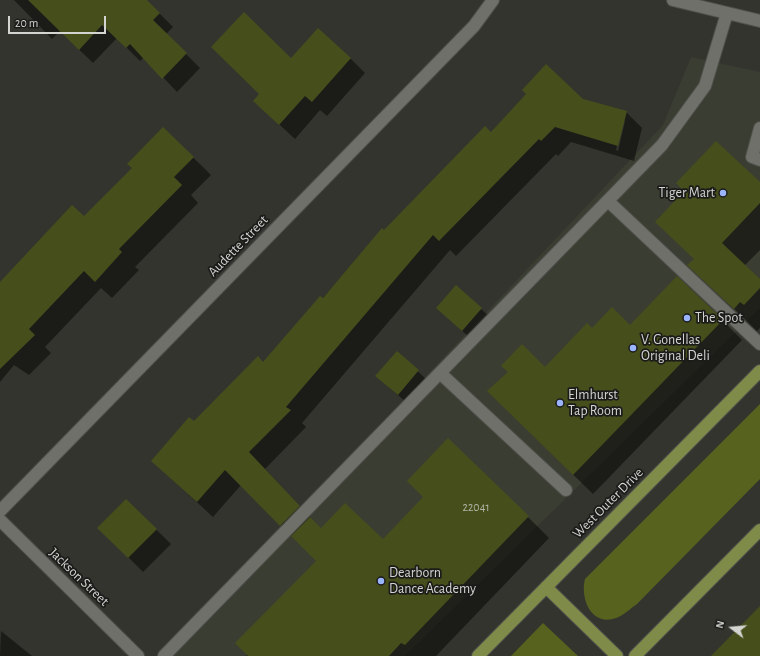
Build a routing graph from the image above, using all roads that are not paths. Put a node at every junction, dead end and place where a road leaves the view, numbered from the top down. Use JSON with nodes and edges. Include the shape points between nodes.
{"nodes":[{"id":1,"x":493,"y":0,"type":"edge"},
{"id":2,"x":673,"y":0,"type":"edge"},
{"id":3,"x":727,"y":13,"type":"junction"},
{"id":4,"x":760,"y":21,"type":"edge"},
{"id":5,"x":760,"y":128,"type":"edge"},
{"id":6,"x":760,"y":160,"type":"edge"},
{"id":7,"x":608,"y":201,"type":"junction"},
{"id":8,"x":760,"y":344,"type":"edge"},
{"id":9,"x":760,"y":371,"type":"edge"},
{"id":10,"x":440,"y":373,"type":"junction"},
{"id":11,"x":566,"y":490,"type":"dead end"},
{"id":12,"x":0,"y":511,"type":"edge"},
{"id":13,"x":0,"y":520,"type":"edge"},
{"id":14,"x":760,"y":530,"type":"edge"},
{"id":15,"x":546,"y":587,"type":"junction"},
{"id":16,"x":138,"y":656,"type":"edge"},
{"id":17,"x":164,"y":656,"type":"edge"},
{"id":18,"x":478,"y":656,"type":"edge"},
{"id":19,"x":617,"y":656,"type":"edge"},
{"id":20,"x":636,"y":656,"type":"edge"}],
"edges":[{"from":1,"to":12,"type":"street","name":"Audette Street","via":[[474,26]]},
{"from":2,"to":3,"type":"street"},
{"from":3,"to":4,"type":"street"},
{"from":3,"to":7,"type":"street","via":[[705,86],[662,145]]},
{"from":5,"to":6,"type":"street","via":[[752,157]]},
{"from":7,"to":8,"type":"street"},
{"from":7,"to":10,"type":"street"},
{"from":9,"to":15,"type":"main road","name":"West Outer Drive"},
{"from":10,"to":11,"type":"street"},
{"from":10,"to":17,"type":"street"},
{"from":13,"to":16,"type":"street","name":"Jackson Street"},
{"from":14,"to":20,"type":"main road"},
{"from":15,"to":18,"type":"main road","name":"West Outer Drive"},
{"from":15,"to":19,"type":"main road"}]}
